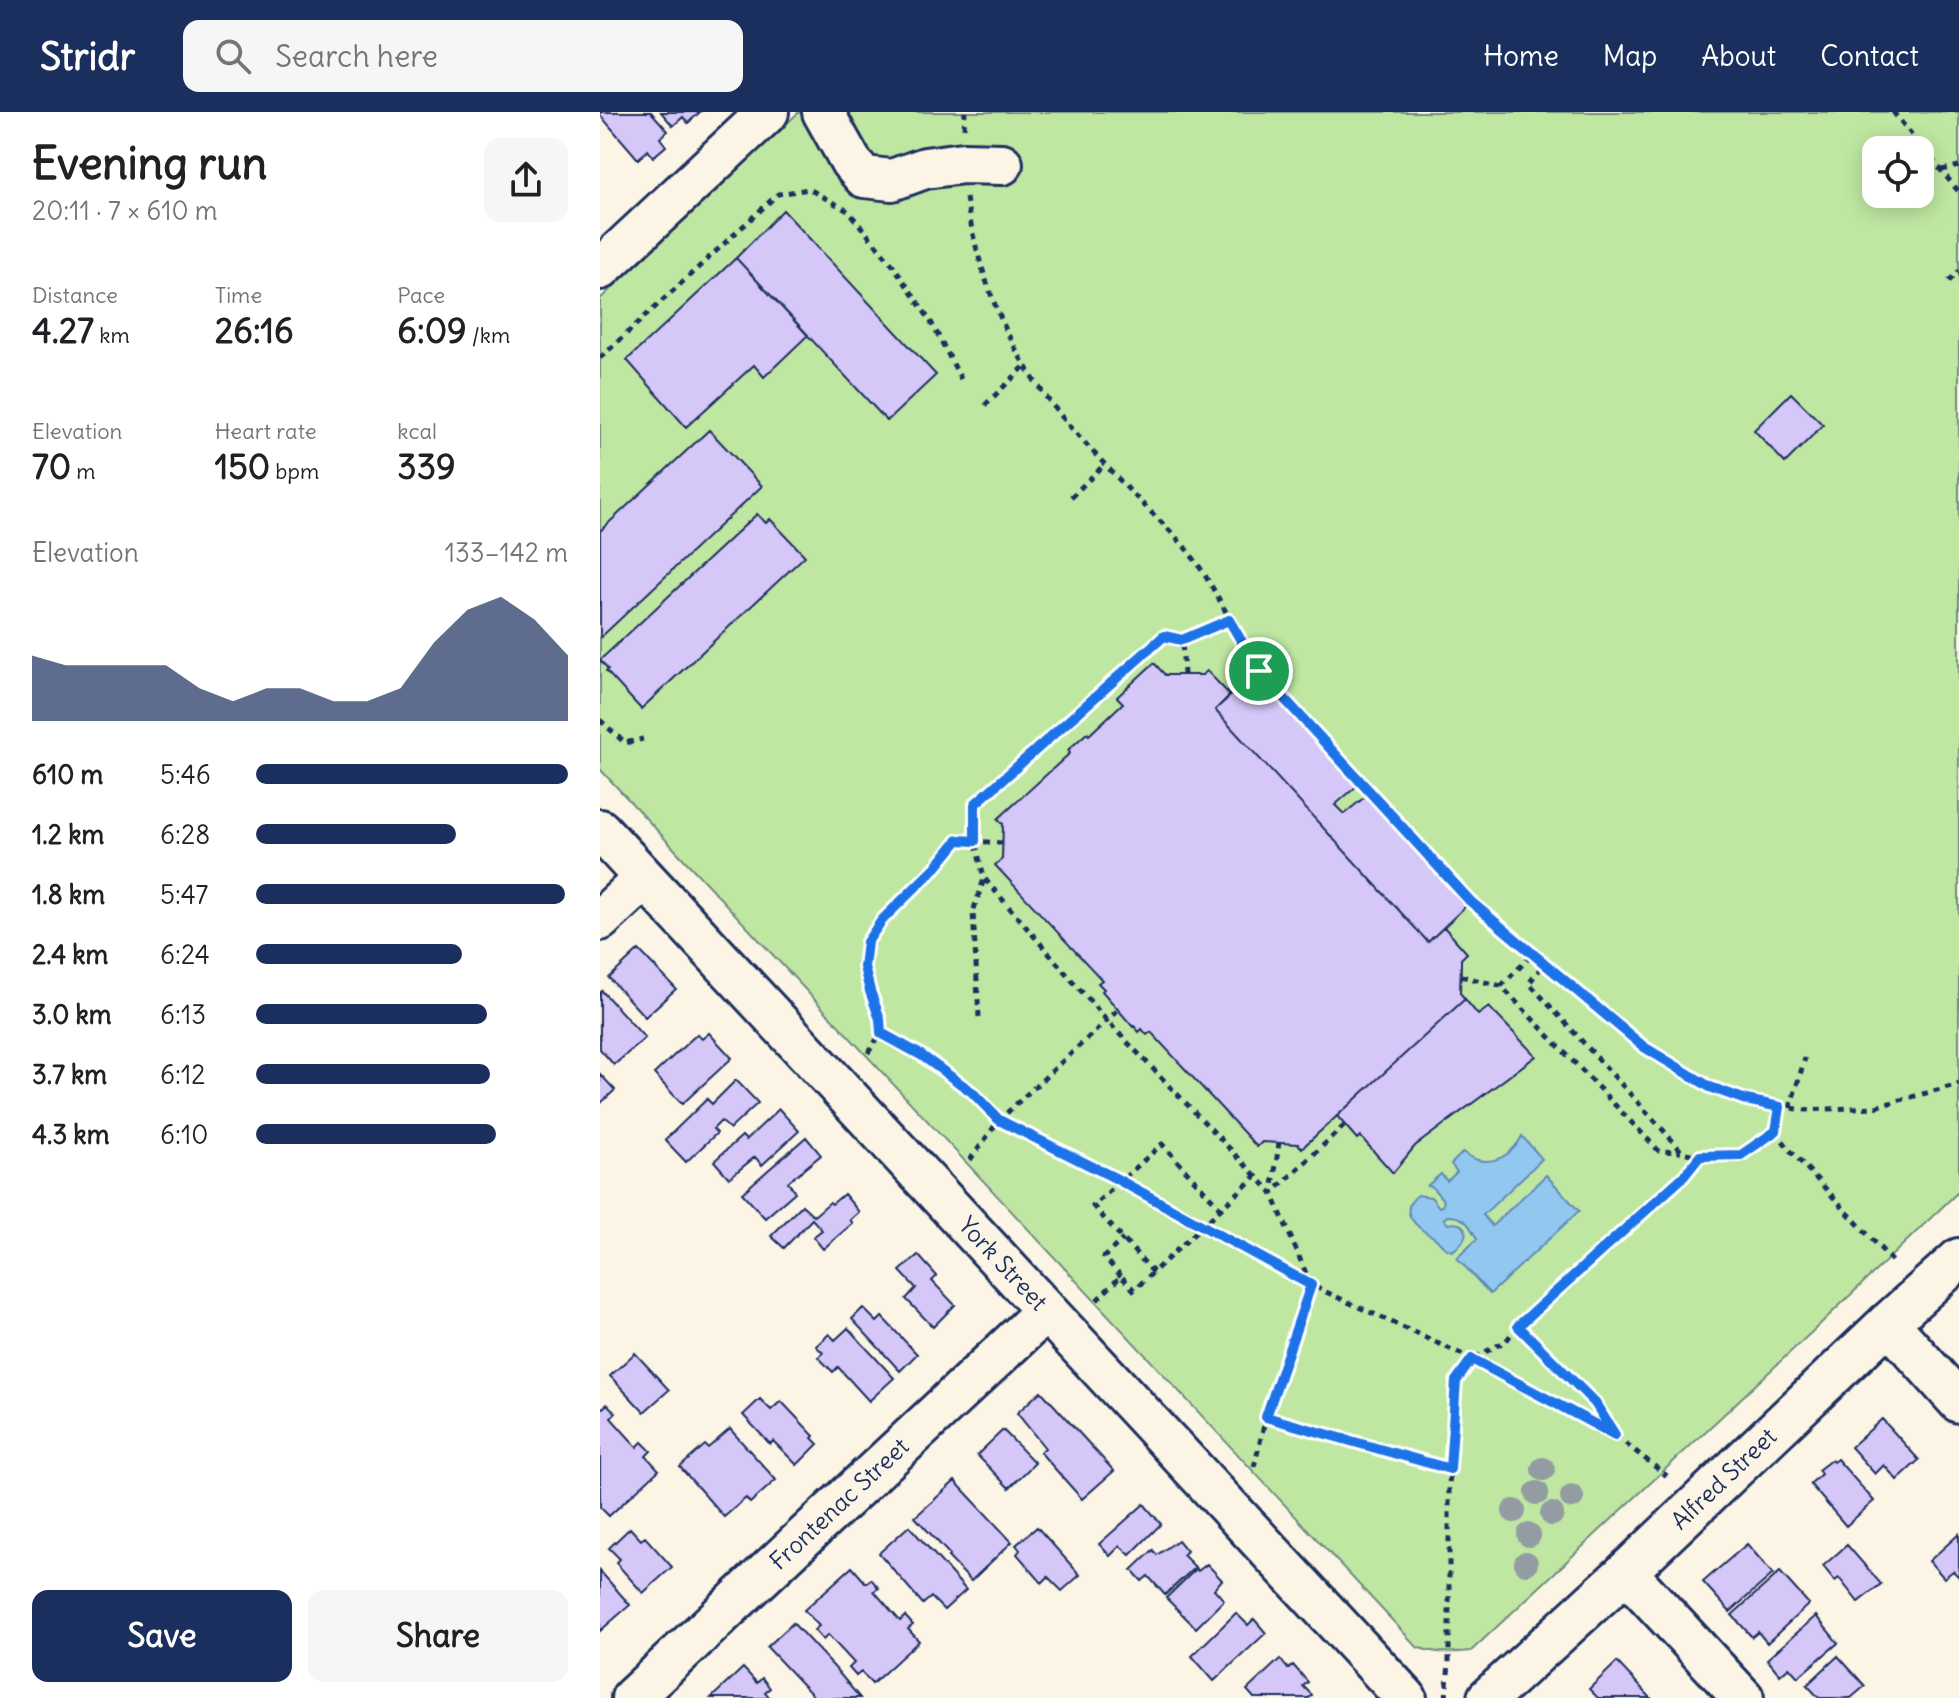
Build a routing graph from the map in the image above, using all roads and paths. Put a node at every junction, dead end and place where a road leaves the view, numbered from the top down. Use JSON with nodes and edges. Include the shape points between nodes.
{"nodes":[{"id":1,"x":768,"y":112,"type":"edge"},
{"id":2,"x":823,"y":112,"type":"edge"},
{"id":3,"x":965,"y":112,"type":"edge"},
{"id":4,"x":1893,"y":112,"type":"edge"},
{"id":5,"x":963,"y":163,"type":"junction"},
{"id":6,"x":1002,"y":164,"type":"dead end"},
{"id":7,"x":1959,"y":166,"type":"edge"},
{"id":8,"x":1942,"y":170,"type":"junction"},
{"id":9,"x":1959,"y":192,"type":"edge"},
{"id":10,"x":600,"y":269,"type":"edge"},
{"id":11,"x":1959,"y":271,"type":"edge"},
{"id":12,"x":1949,"y":281,"type":"dead end"},
{"id":13,"x":600,"y":358,"type":"edge"},
{"id":14,"x":1026,"y":365,"type":"junction"},
{"id":15,"x":961,"y":379,"type":"dead end"},
{"id":16,"x":985,"y":405,"type":"dead end"},
{"id":17,"x":1105,"y":464,"type":"junction"},
{"id":18,"x":1071,"y":497,"type":"dead end"},
{"id":19,"x":1229,"y":620,"type":"junction"},
{"id":20,"x":1182,"y":640,"type":"junction"},
{"id":21,"x":1184,"y":675,"type":"dead end"},
{"id":22,"x":600,"y":720,"type":"edge"},
{"id":23,"x":643,"y":739,"type":"dead end"},
{"id":24,"x":600,"y":830,"type":"edge"},
{"id":25,"x":975,"y":841,"type":"junction"},
{"id":26,"x":1002,"y":843,"type":"dead end"},
{"id":27,"x":984,"y":878,"type":"junction"},
{"id":28,"x":644,"y":879,"type":"junction"},
{"id":29,"x":600,"y":920,"type":"edge"},
{"id":30,"x":1533,"y":954,"type":"junction"},
{"id":31,"x":1544,"y":964,"type":"junction"},
{"id":32,"x":1461,"y":976,"type":"dead end"},
{"id":33,"x":1501,"y":986,"type":"junction"},
{"id":34,"x":1118,"y":1010,"type":"dead end"},
{"id":35,"x":979,"y":1017,"type":"dead end"},
{"id":36,"x":1107,"y":1021,"type":"junction"},
{"id":37,"x":881,"y":1033,"type":"junction"},
{"id":38,"x":868,"y":1053,"type":"dead end"},
{"id":39,"x":1805,"y":1058,"type":"dead end"},
{"id":40,"x":1959,"y":1084,"type":"edge"},
{"id":41,"x":1780,"y":1107,"type":"junction"},
{"id":42,"x":1790,"y":1108,"type":"junction"},
{"id":43,"x":999,"y":1120,"type":"junction"},
{"id":44,"x":1345,"y":1125,"type":"dead end"},
{"id":45,"x":1776,"y":1131,"type":"junction"},
{"id":46,"x":1279,"y":1143,"type":"dead end"},
{"id":47,"x":1682,"y":1152,"type":"junction"},
{"id":48,"x":1700,"y":1156,"type":"junction"},
{"id":49,"x":970,"y":1160,"type":"dead end"},
{"id":50,"x":1256,"y":1176,"type":"junction"},
{"id":51,"x":1120,"y":1181,"type":"junction"},
{"id":52,"x":1272,"y":1193,"type":"junction"},
{"id":53,"x":1221,"y":1209,"type":"junction"},
{"id":54,"x":1202,"y":1226,"type":"junction"},
{"id":55,"x":1123,"y":1239,"type":"junction"},
{"id":56,"x":1959,"y":1259,"type":"edge"},
{"id":57,"x":1893,"y":1262,"type":"dead end"},
{"id":58,"x":1153,"y":1272,"type":"junction"},
{"id":59,"x":1121,"y":1276,"type":"junction"},
{"id":60,"x":1311,"y":1285,"type":"junction"},
{"id":61,"x":1097,"y":1300,"type":"dead end"},
{"id":62,"x":1046,"y":1311,"type":"junction"},
{"id":63,"x":1888,"y":1323,"type":"junction"},
{"id":64,"x":1518,"y":1326,"type":"junction"},
{"id":65,"x":1472,"y":1359,"type":"junction"},
{"id":66,"x":1959,"y":1402,"type":"edge"},
{"id":67,"x":1266,"y":1417,"type":"junction"},
{"id":68,"x":1615,"y":1435,"type":"junction"},
{"id":69,"x":1254,"y":1467,"type":"dead end"},
{"id":70,"x":1450,"y":1469,"type":"junction"},
{"id":71,"x":1667,"y":1476,"type":"dead end"},
{"id":72,"x":1626,"y":1572,"type":"junction"},
{"id":73,"x":632,"y":1698,"type":"edge"},
{"id":74,"x":1406,"y":1698,"type":"edge"},
{"id":75,"x":1446,"y":1698,"type":"edge"},
{"id":76,"x":1488,"y":1698,"type":"edge"},
{"id":77,"x":1743,"y":1698,"type":"edge"}],
"edges":[{"from":1,"to":10,"type":"street"},
{"from":2,"to":5,"type":"street","via":[[864,177],[892,180]]},
{"from":3,"to":5,"type":"path"},
{"from":4,"to":8,"type":"path"},
{"from":5,"to":6,"type":"street"},
{"from":5,"to":14,"type":"path","via":[[980,264]]},
{"from":7,"to":8,"type":"path"},
{"from":8,"to":9,"type":"path"},
{"from":11,"to":12,"type":"path"},
{"from":13,"to":15,"type":"path","via":[[778,194],[809,189],[848,211],[893,265]]},
{"from":14,"to":16,"type":"path"},
{"from":14,"to":17,"type":"path","via":[[1044,394]]},
{"from":17,"to":18,"type":"path"},
{"from":17,"to":19,"type":"path","via":[[1186,549]]},
{"from":19,"to":20,"type":"path"},
{"from":19,"to":30,"type":"path","via":[[1259,671],[1470,901]]},
{"from":20,"to":21,"type":"path"},
{"from":20,"to":25,"type":"path","via":[[1164,636],[975,804]]},
{"from":22,"to":23,"type":"path","via":[[625,743]]},
{"from":24,"to":28,"type":"street","name":"York Street"},
{"from":25,"to":26,"type":"path"},
{"from":25,"to":27,"type":"path"},
{"from":25,"to":37,"type":"path","via":[[958,840],[867,942],[864,967]]},
{"from":27,"to":35,"type":"path","via":[[973,912]]},
{"from":27,"to":36,"type":"path"},
{"from":28,"to":29,"type":"street"},
{"from":28,"to":62,"type":"street","name":"York Street"},
{"from":30,"to":31,"type":"path"},
{"from":30,"to":33,"type":"path"},
{"from":31,"to":41,"type":"path","via":[[1681,1071],[1710,1087]]},
{"from":31,"to":47,"type":"path","via":[[1529,983]]},
{"from":32,"to":33,"type":"path"},
{"from":33,"to":47,"type":"path","via":[[1659,1151]]},
{"from":34,"to":36,"type":"path"},
{"from":36,"to":43,"type":"path"},
{"from":36,"to":50,"type":"path"},
{"from":37,"to":38,"type":"path"},
{"from":37,"to":43,"type":"path","via":[[972,1092]]},
{"from":39,"to":42,"type":"path"},
{"from":40,"to":42,"type":"path","via":[[1875,1107]]},
{"from":41,"to":42,"type":"path"},
{"from":41,"to":45,"type":"path"},
{"from":43,"to":49,"type":"path"},
{"from":43,"to":51,"type":"path"},
{"from":44,"to":52,"type":"path"},
{"from":45,"to":48,"type":"path","via":[[1741,1155]]},
{"from":45,"to":57,"type":"path"},
{"from":46,"to":52,"type":"path"},
{"from":47,"to":48,"type":"path"},
{"from":48,"to":64,"type":"path"},
{"from":50,"to":52,"type":"path"},
{"from":50,"to":53,"type":"path"},
{"from":51,"to":53,"type":"path","via":[[1162,1144]]},
{"from":51,"to":54,"type":"path"},
{"from":51,"to":55,"type":"path","via":[[1093,1206]]},
{"from":52,"to":60,"type":"path"},
{"from":53,"to":54,"type":"path"},
{"from":54,"to":58,"type":"path"},
{"from":54,"to":60,"type":"path"},
{"from":55,"to":58,"type":"path"},
{"from":55,"to":59,"type":"path","via":[[1104,1257]]},
{"from":56,"to":63,"type":"street","name":"Alfred Street"},
{"from":58,"to":59,"type":"path","via":[[1134,1290]]},
{"from":59,"to":61,"type":"path"},
{"from":60,"to":65,"type":"path"},
{"from":60,"to":67,"type":"path"},
{"from":62,"to":73,"type":"street","name":"Frontenac Street"},
{"from":62,"to":74,"type":"street","name":"York Street"},
{"from":63,"to":66,"type":"street"},
{"from":63,"to":72,"type":"street","name":"Alfred Street"},
{"from":64,"to":65,"type":"path","via":[[1506,1341]]},
{"from":64,"to":68,"type":"path","via":[[1595,1403]]},
{"from":65,"to":68,"type":"path"},
{"from":65,"to":70,"type":"path","via":[[1456,1381]]},
{"from":67,"to":69,"type":"path"},
{"from":67,"to":70,"type":"path"},
{"from":68,"to":71,"type":"path"},
{"from":70,"to":75,"type":"path"},
{"from":72,"to":76,"type":"street","name":"Alfred Street"},
{"from":72,"to":77,"type":"street"}]}
